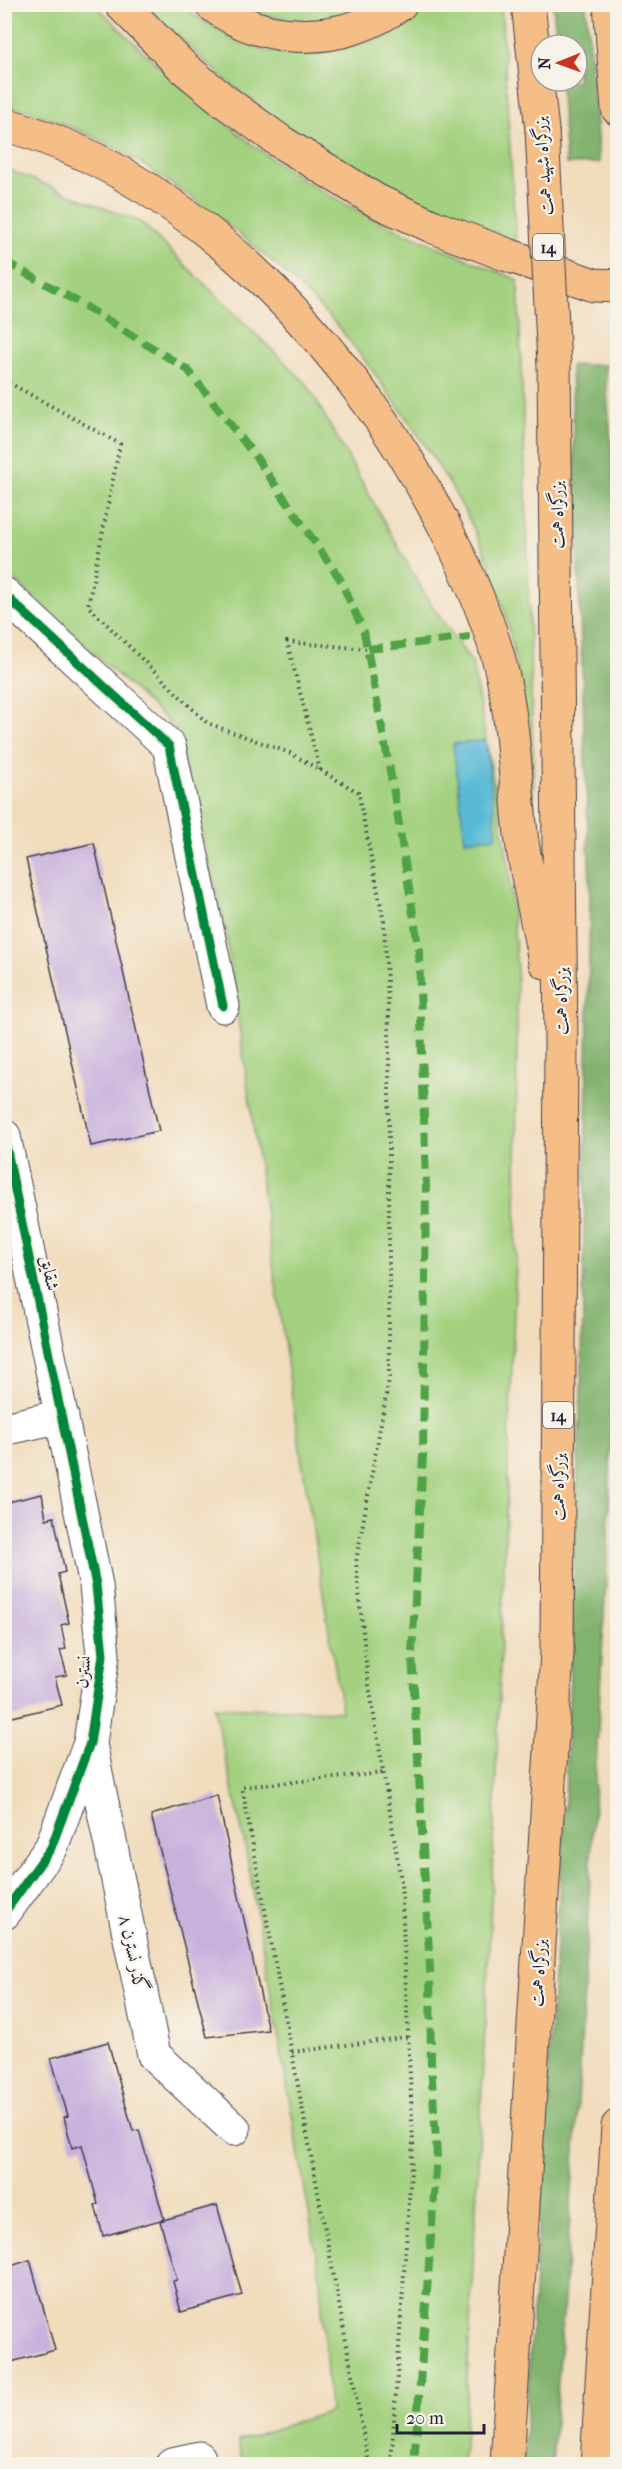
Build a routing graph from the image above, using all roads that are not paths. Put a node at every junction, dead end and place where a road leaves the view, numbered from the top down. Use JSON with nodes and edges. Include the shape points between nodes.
{"nodes":[{"id":1,"x":121,"y":4,"type":"edge"},
{"id":2,"x":211,"y":4,"type":"edge"},
{"id":3,"x":400,"y":4,"type":"edge"},
{"id":4,"x":528,"y":4,"type":"edge"},
{"id":5,"x":610,"y":4,"type":"edge"},
{"id":6,"x":618,"y":109,"type":"edge"},
{"id":7,"x":4,"y":124,"type":"edge"},
{"id":8,"x":618,"y":286,"type":"edge"},
{"id":9,"x":554,"y":364,"type":"joint"},
{"id":10,"x":4,"y":594,"type":"edge"},
{"id":11,"x":223,"y":1006,"type":"dead end"},
{"id":12,"x":561,"y":1044,"type":"junction"},
{"id":13,"x":4,"y":1136,"type":"edge"},
{"id":14,"x":63,"y":1416,"type":"junction"},
{"id":15,"x":4,"y":1429,"type":"edge"},
{"id":16,"x":90,"y":1743,"type":"junction"},
{"id":17,"x":4,"y":1913,"type":"edge"},
{"id":18,"x":618,"y":2126,"type":"edge"},
{"id":19,"x":234,"y":2129,"type":"dead end"},
{"id":20,"x":507,"y":2464,"type":"edge"},
{"id":21,"x":597,"y":2464,"type":"edge"}],
"edges":[{"from":1,"to":8,"type":"highway","via":[[183,67],[227,102],[281,142],[377,201],[505,254],[594,285]]},
{"from":2,"to":3,"type":"highway","via":[[255,29],[318,36],[353,28],[388,14]]},
{"from":4,"to":9,"type":"highway","name":"بزرگراه شهید همت","number":"14","bridge":true,"via":[[542,130]]},
{"from":5,"to":6,"type":"highway"},
{"from":7,"to":12,"type":"highway","via":[[64,145],[120,172],[245,263],[294,310],[335,358],[383,421],[429,494],[486,616],[503,677],[522,843]]},
{"from":9,"to":12,"type":"highway","name":"بزرگراه همت","number":"14"},
{"from":10,"to":11,"type":"street","via":[[170,746]]},
{"from":12,"to":20,"type":"highway","name":"بزرگراه همت","number":"14","via":[[557,1652]]},
{"from":13,"to":14,"type":"street","name":"شقایق"},
{"from":14,"to":15,"type":"street"},
{"from":14,"to":16,"type":"street","name":"نسترن","via":[[96,1585],[103,1656]]},
{"from":16,"to":17,"type":"street","name":"نسترن","via":[[51,1848]]},
{"from":16,"to":19,"type":"street","name":"گذر نسترن ۸","via":[[154,2055]]},
{"from":18,"to":21,"type":"highway"}]}
